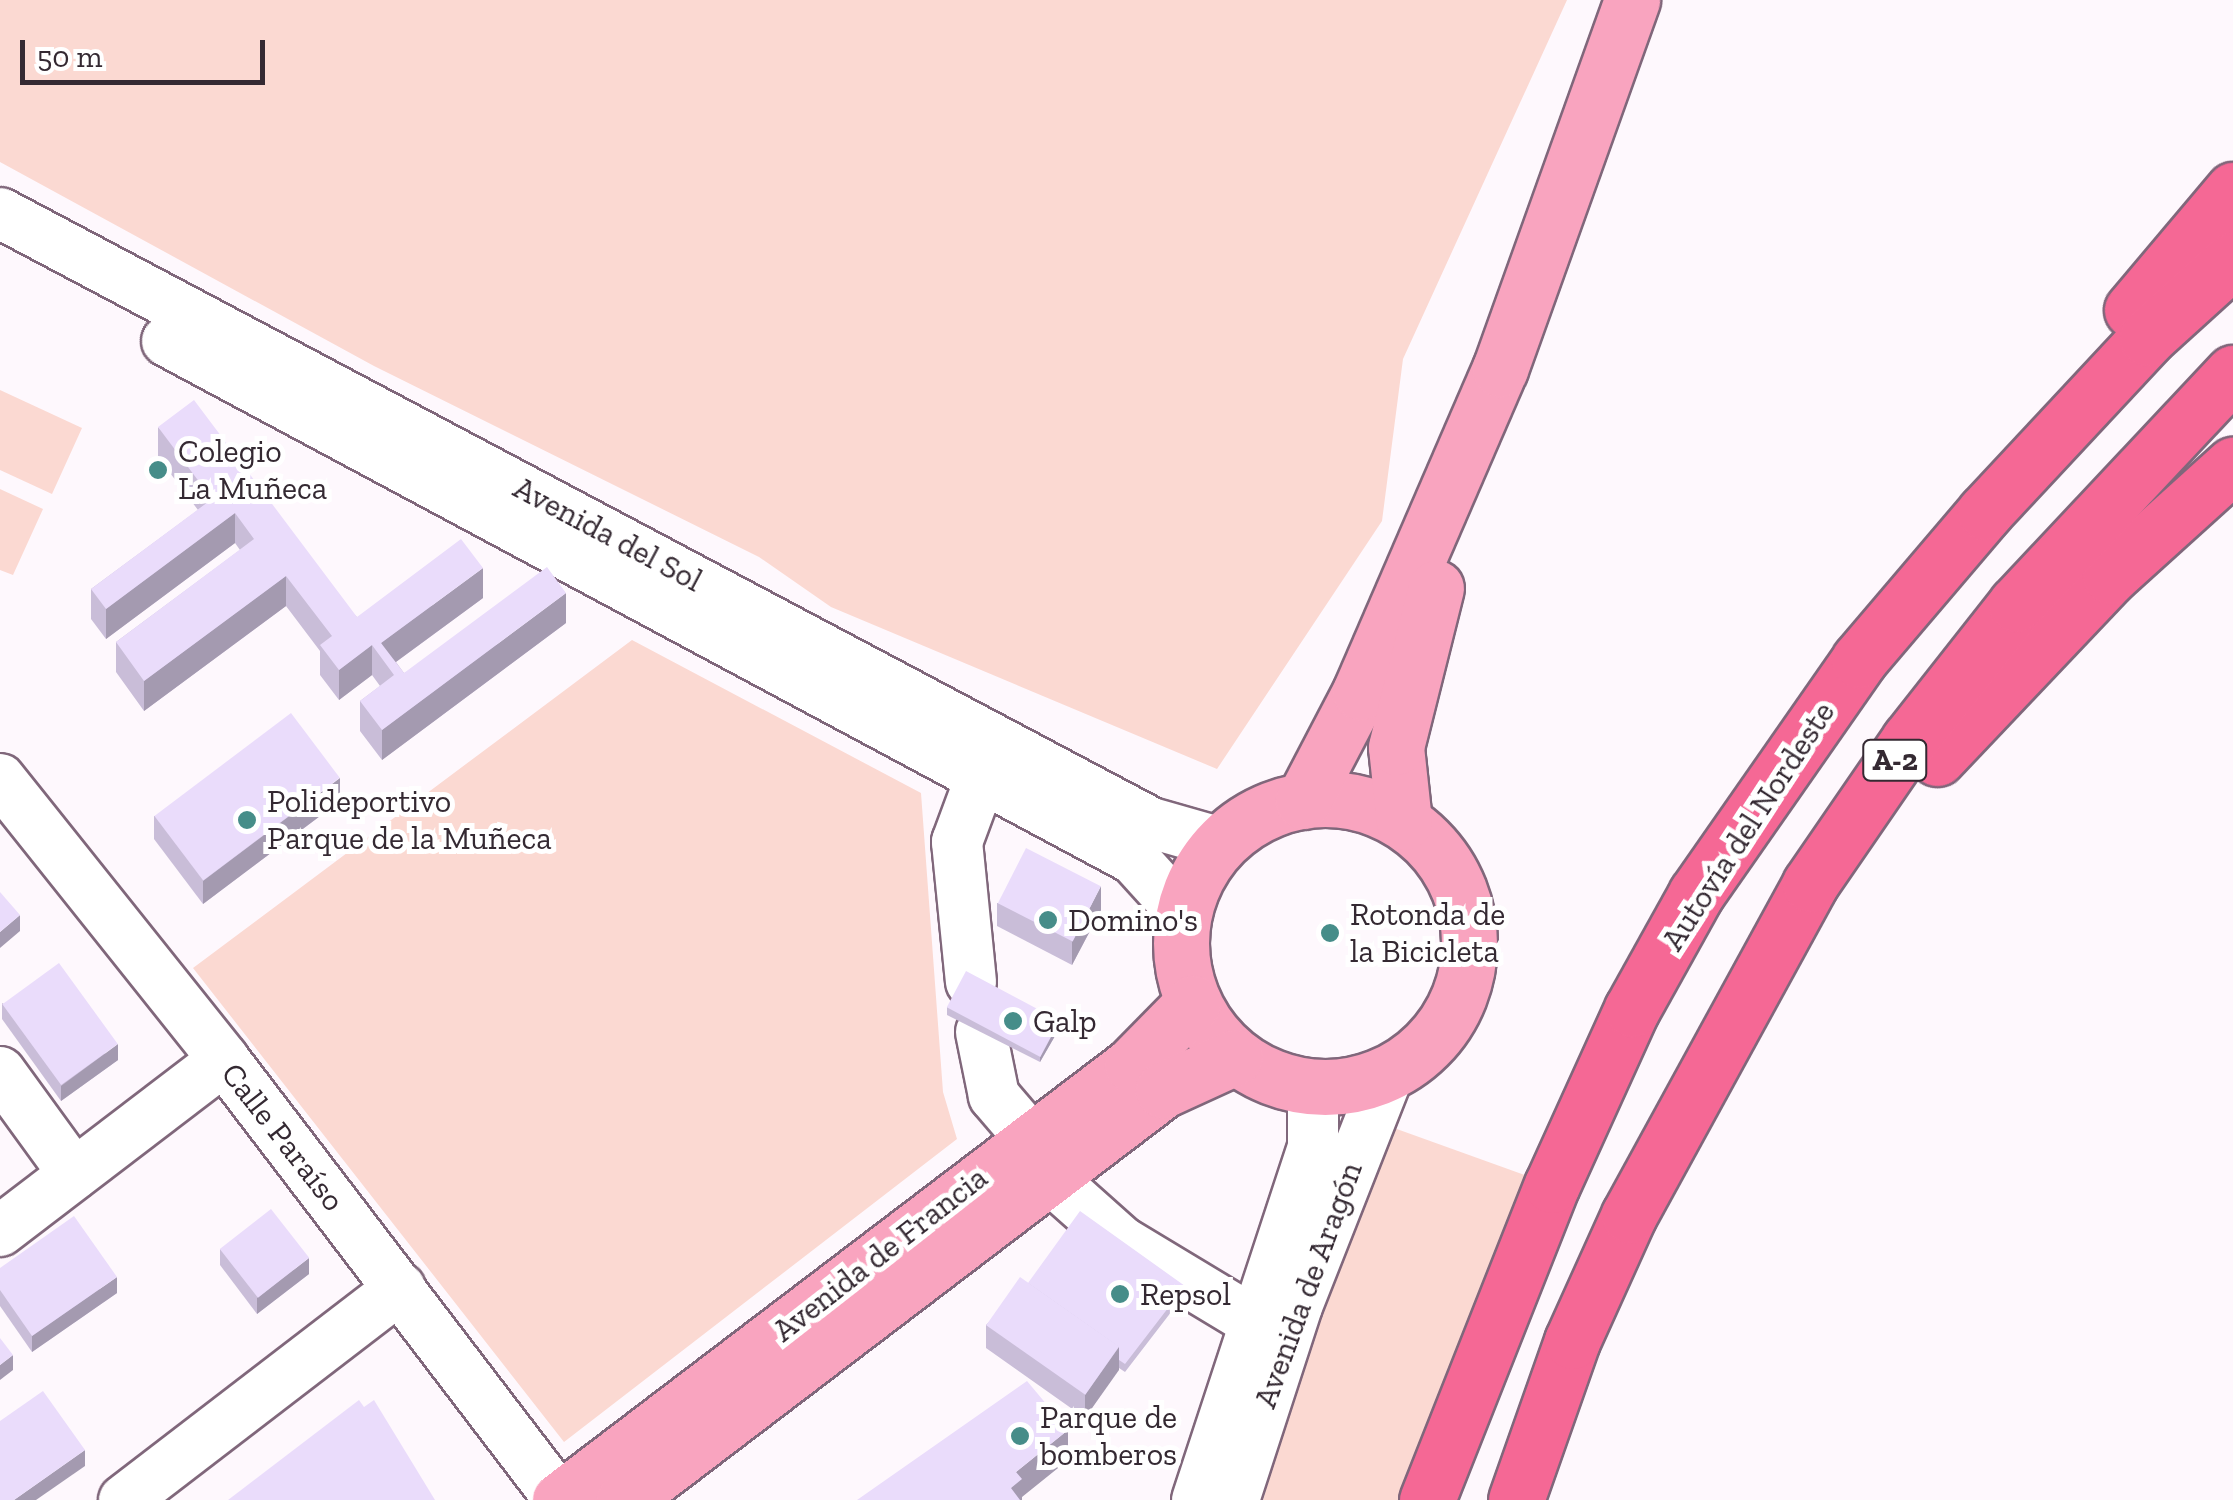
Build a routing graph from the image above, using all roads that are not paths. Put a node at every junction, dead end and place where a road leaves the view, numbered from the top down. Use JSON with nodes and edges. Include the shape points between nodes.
{"nodes":[{"id":1,"x":1632,"y":0,"type":"edge"},
{"id":2,"x":2233,"y":190,"type":"edge"},
{"id":3,"x":0,"y":213,"type":"edge"},
{"id":4,"x":0,"y":251,"type":"edge"},
{"id":5,"x":2233,"y":260,"type":"edge"},
{"id":6,"x":1500,"y":369,"type":"junction"},
{"id":7,"x":2233,"y":372,"type":"edge"},
{"id":8,"x":2233,"y":465,"type":"edge"},
{"id":9,"x":1985,"y":512,"type":"junction"},
{"id":10,"x":981,"y":777,"type":"junction"},
{"id":11,"x":0,"y":779,"type":"edge"},
{"id":12,"x":1303,"y":801,"type":"junction"},
{"id":13,"x":1404,"y":822,"type":"junction"},
{"id":14,"x":1221,"y":843,"type":"junction"},
{"id":15,"x":1183,"y":913,"type":"junction"},
{"id":16,"x":971,"y":982,"type":"edge"},
{"id":17,"x":1193,"y":1003,"type":"junction"},
{"id":18,"x":981,"y":1032,"type":"edge"},
{"id":19,"x":1235,"y":1057,"type":"junction"},
{"id":20,"x":224,"y":1060,"type":"junction"},
{"id":21,"x":0,"y":1072,"type":"edge"},
{"id":22,"x":1389,"y":1072,"type":"junction"},
{"id":23,"x":1698,"y":1080,"type":"junction"},
{"id":24,"x":1314,"y":1087,"type":"junction"},
{"id":25,"x":1040,"y":1157,"type":"junction"},
{"id":26,"x":74,"y":1174,"type":"junction"},
{"id":27,"x":0,"y":1231,"type":"edge"},
{"id":28,"x":400,"y":1288,"type":"junction"},
{"id":29,"x":1253,"y":1321,"type":"junction"},
{"id":30,"x":124,"y":1500,"type":"edge"},
{"id":31,"x":560,"y":1500,"type":"edge"},
{"id":32,"x":624,"y":1500,"type":"edge"},
{"id":33,"x":1196,"y":1500,"type":"edge"},
{"id":34,"x":1234,"y":1500,"type":"edge"},
{"id":35,"x":1427,"y":1500,"type":"edge"},
{"id":36,"x":1516,"y":1500,"type":"edge"}],
"edges":[{"from":1,"to":6,"type":"main road"},
{"from":2,"to":9,"type":"highway","via":[[2074,374]]},
{"from":3,"to":14,"type":"street","name":"Avenida del Sol","via":[[1151,823]]},
{"from":4,"to":10,"type":"street","name":"Avenida del Sol"},
{"from":5,"to":9,"type":"highway","name":"Autovía del Nordeste","number":"A-2","via":[[2147,338]]},
{"from":6,"to":12,"type":"main road","via":[[1360,692]]},
{"from":6,"to":13,"type":"main road","via":[[1402,708],[1396,746]]},
{"from":7,"to":23,"type":"highway","number":"A-2","via":[[2076,533],[1909,740],[1810,884]]},
{"from":8,"to":23,"type":"highway","via":[[2110,576],[1939,755]]},
{"from":9,"to":35,"type":"highway","name":"Autovía del Nordeste","number":"A-2","via":[[1859,660],[1696,894],[1632,1009],[1552,1185]]},
{"from":10,"to":15,"type":"street","name":"Avenida del Sol","via":[[1134,859]]},
{"from":10,"to":16,"type":"street","via":[[957,842]]},
{"from":11,"to":20,"type":"street","name":"Calle Paraíso"},
{"from":12,"to":13,"type":"main road","via":[[1360,804]]},
{"from":12,"to":14,"type":"main road","via":[[1273,808]]},
{"from":13,"to":22,"type":"main road","via":[[1449,872],[1464,902],[1470,952],[1458,1001],[1440,1029]]},
{"from":14,"to":15,"type":"main road","via":[[1197,876]]},
{"from":15,"to":17,"type":"main road","via":[[1183,974]]},
{"from":17,"to":19,"type":"main road"},
{"from":17,"to":25,"type":"main road","name":"Avenida de Francia"},
{"from":18,"to":25,"type":"street","via":[[994,1096]]},
{"from":19,"to":24,"type":"main road","via":[[1272,1078]]},
{"from":19,"to":25,"type":"main road","name":"Avenida de Francia"},
{"from":20,"to":26,"type":"street"},
{"from":20,"to":28,"type":"street","name":"Calle Paraíso"},
{"from":21,"to":26,"type":"street"},
{"from":22,"to":24,"type":"main road","via":[[1353,1085]]},
{"from":22,"to":34,"type":"street","name":"Avenida de Aragón","via":[[1298,1306]]},
{"from":23,"to":36,"type":"highway","number":"A-2","via":[[1572,1341]]},
{"from":24,"to":29,"type":"street","name":"Avenida de Aragón","via":[[1313,1147]]},
{"from":25,"to":29,"type":"street","via":[[1122,1242]]},
{"from":25,"to":31,"type":"main road","name":"Avenida de Francia"},
{"from":25,"to":32,"type":"main road","name":"Avenida de Francia"},
{"from":26,"to":27,"type":"street"},
{"from":28,"to":30,"type":"street"},
{"from":28,"to":31,"type":"street","name":"Calle Paraíso"},
{"from":29,"to":33,"type":"street","name":"Avenida de Aragón"}]}
